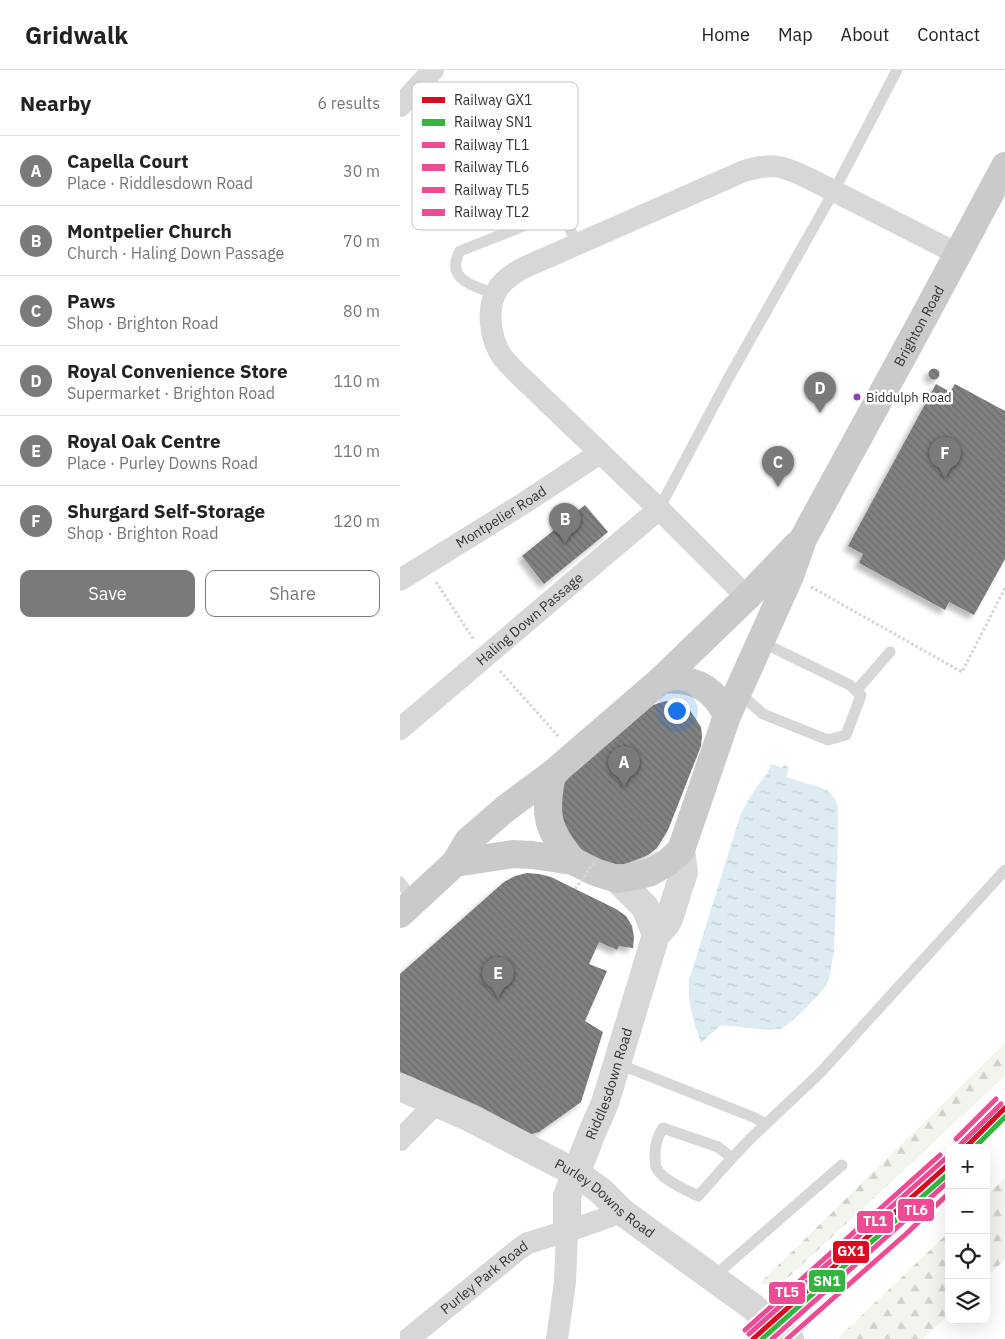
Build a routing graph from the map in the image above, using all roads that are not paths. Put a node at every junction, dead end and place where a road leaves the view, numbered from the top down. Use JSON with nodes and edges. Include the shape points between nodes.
{"nodes":[{"id":1,"x":433,"y":70,"type":"edge"},
{"id":2,"x":897,"y":70,"type":"edge"},
{"id":3,"x":420,"y":82,"type":"edge"},
{"id":4,"x":412,"y":90,"type":"edge"},
{"id":5,"x":402,"y":99,"type":"edge"},
{"id":6,"x":1005,"y":166,"type":"edge"},
{"id":7,"x":834,"y":191,"type":"junction"},
{"id":8,"x":513,"y":230,"type":"edge"},
{"id":9,"x":570,"y":230,"type":"edge"},
{"id":10,"x":577,"y":244,"type":"junction"},
{"id":11,"x":958,"y":254,"type":"junction"},
{"id":12,"x":495,"y":294,"type":"junction"},
{"id":13,"x":600,"y":453,"type":"junction"},
{"id":14,"x":659,"y":509,"type":"junction"},
{"id":15,"x":803,"y":539,"type":"junction"},
{"id":16,"x":400,"y":580,"type":"edge"},
{"id":17,"x":747,"y":597,"type":"junction"},
{"id":18,"x":761,"y":642,"type":"junction"},
{"id":19,"x":890,"y":652,"type":"dead end"},
{"id":20,"x":662,"y":680,"type":"junction"},
{"id":21,"x":856,"y":691,"type":"junction"},
{"id":22,"x":738,"y":692,"type":"junction"},
{"id":23,"x":727,"y":716,"type":"junction"},
{"id":24,"x":400,"y":729,"type":"edge"},
{"id":25,"x":552,"y":774,"type":"junction"},
{"id":26,"x":681,"y":850,"type":"junction"},
{"id":27,"x":584,"y":861,"type":"junction"},
{"id":28,"x":456,"y":863,"type":"junction"},
{"id":29,"x":1005,"y":870,"type":"edge"},
{"id":30,"x":617,"y":879,"type":"junction"},
{"id":31,"x":405,"y":899,"type":"edge"},
{"id":32,"x":656,"y":935,"type":"junction"},
{"id":33,"x":616,"y":1063,"type":"junction"},
{"id":34,"x":400,"y":1087,"type":"edge"},
{"id":35,"x":436,"y":1103,"type":"junction"},
{"id":36,"x":766,"y":1124,"type":"junction"},
{"id":37,"x":400,"y":1140,"type":"edge"},
{"id":38,"x":732,"y":1158,"type":"junction"},
{"id":39,"x":842,"y":1164,"type":"dead end"},
{"id":40,"x":576,"y":1173,"type":"junction"},
{"id":41,"x":622,"y":1212,"type":"junction"},
{"id":42,"x":567,"y":1231,"type":"junction"},
{"id":43,"x":712,"y":1278,"type":"junction"},
{"id":44,"x":408,"y":1339,"type":"edge"},
{"id":45,"x":557,"y":1339,"type":"edge"},
{"id":46,"x":790,"y":1339,"type":"edge"}],
"edges":[{"from":1,"to":3,"type":"street"},
{"from":2,"to":7,"type":"lane"},
{"from":4,"to":5,"type":"street"},
{"from":6,"to":11,"type":"main road","name":"Brighton Road"},
{"from":7,"to":10,"type":"street","via":[[790,169],[763,166]]},
{"from":7,"to":11,"type":"street"},
{"from":7,"to":14,"type":"lane"},
{"from":8,"to":12,"type":"lane","via":[[460,251],[457,256],[456,265],[461,279]]},
{"from":9,"to":10,"type":"lane"},
{"from":10,"to":12,"type":"street","via":[[518,270]]},
{"from":11,"to":15,"type":"main road","name":"Brighton Road"},
{"from":12,"to":13,"type":"street","via":[[492,331],[503,357]]},
{"from":13,"to":14,"type":"street"},
{"from":13,"to":16,"type":"street","name":"Montpelier Road"},
{"from":14,"to":17,"type":"street"},
{"from":14,"to":24,"type":"street","name":"Haling Down Passage"},
{"from":15,"to":17,"type":"main road"},
{"from":15,"to":18,"type":"main road"},
{"from":17,"to":20,"type":"main road"},
{"from":18,"to":21,"type":"lane","via":[[850,685]]},
{"from":18,"to":22,"type":"main road"},
{"from":19,"to":21,"type":"lane"},
{"from":20,"to":23,"type":"main road","via":[[684,680],[702,686],[718,700]]},
{"from":20,"to":25,"type":"main road"},
{"from":21,"to":22,"type":"lane","via":[[860,695],[846,735],[828,740],[763,714]]},
{"from":22,"to":23,"type":"main road"},
{"from":23,"to":26,"type":"main road"},
{"from":25,"to":27,"type":"main road","via":[[547,800],[551,826],[556,839]]},
{"from":25,"to":28,"type":"main road","via":[[505,808],[468,841]]},
{"from":26,"to":30,"type":"main road","via":[[651,872]]},
{"from":26,"to":32,"type":"street","name":"Riddlesdown Road","via":[[684,872],[669,918]]},
{"from":27,"to":28,"type":"main road","via":[[513,854]]},
{"from":27,"to":30,"type":"main road","via":[[595,872]]},
{"from":28,"to":31,"type":"main road"},
{"from":29,"to":36,"type":"lane","via":[[820,1073]]},
{"from":30,"to":32,"type":"street","via":[[645,907]]},
{"from":32,"to":33,"type":"street","name":"Riddlesdown Road"},
{"from":33,"to":36,"type":"lane"},
{"from":33,"to":40,"type":"street","name":"Riddlesdown Road","via":[[605,1103]]},
{"from":34,"to":35,"type":"street","name":"Purley Downs Road"},
{"from":35,"to":37,"type":"street"},
{"from":35,"to":40,"type":"street","name":"Purley Downs Road"},
{"from":36,"to":38,"type":"lane"},
{"from":38,"to":38,"type":"lane","via":[[698,1196],[665,1178],[657,1168],[658,1134],[663,1128],[718,1147]]},
{"from":39,"to":43,"type":"lane"},
{"from":40,"to":41,"type":"street","name":"Purley Downs Road","via":[[607,1196]]},
{"from":40,"to":42,"type":"street","name":"Riddlesdown Road","via":[[568,1196]]},
{"from":41,"to":42,"type":"street"},
{"from":41,"to":43,"type":"street","name":"Purley Downs Road"},
{"from":42,"to":44,"type":"street","name":"Purley Park Road","via":[[519,1249]]},
{"from":42,"to":45,"type":"street","name":"Riddlesdown Road","via":[[565,1282]]},
{"from":43,"to":46,"type":"street","name":"Purley Downs Road"}]}
